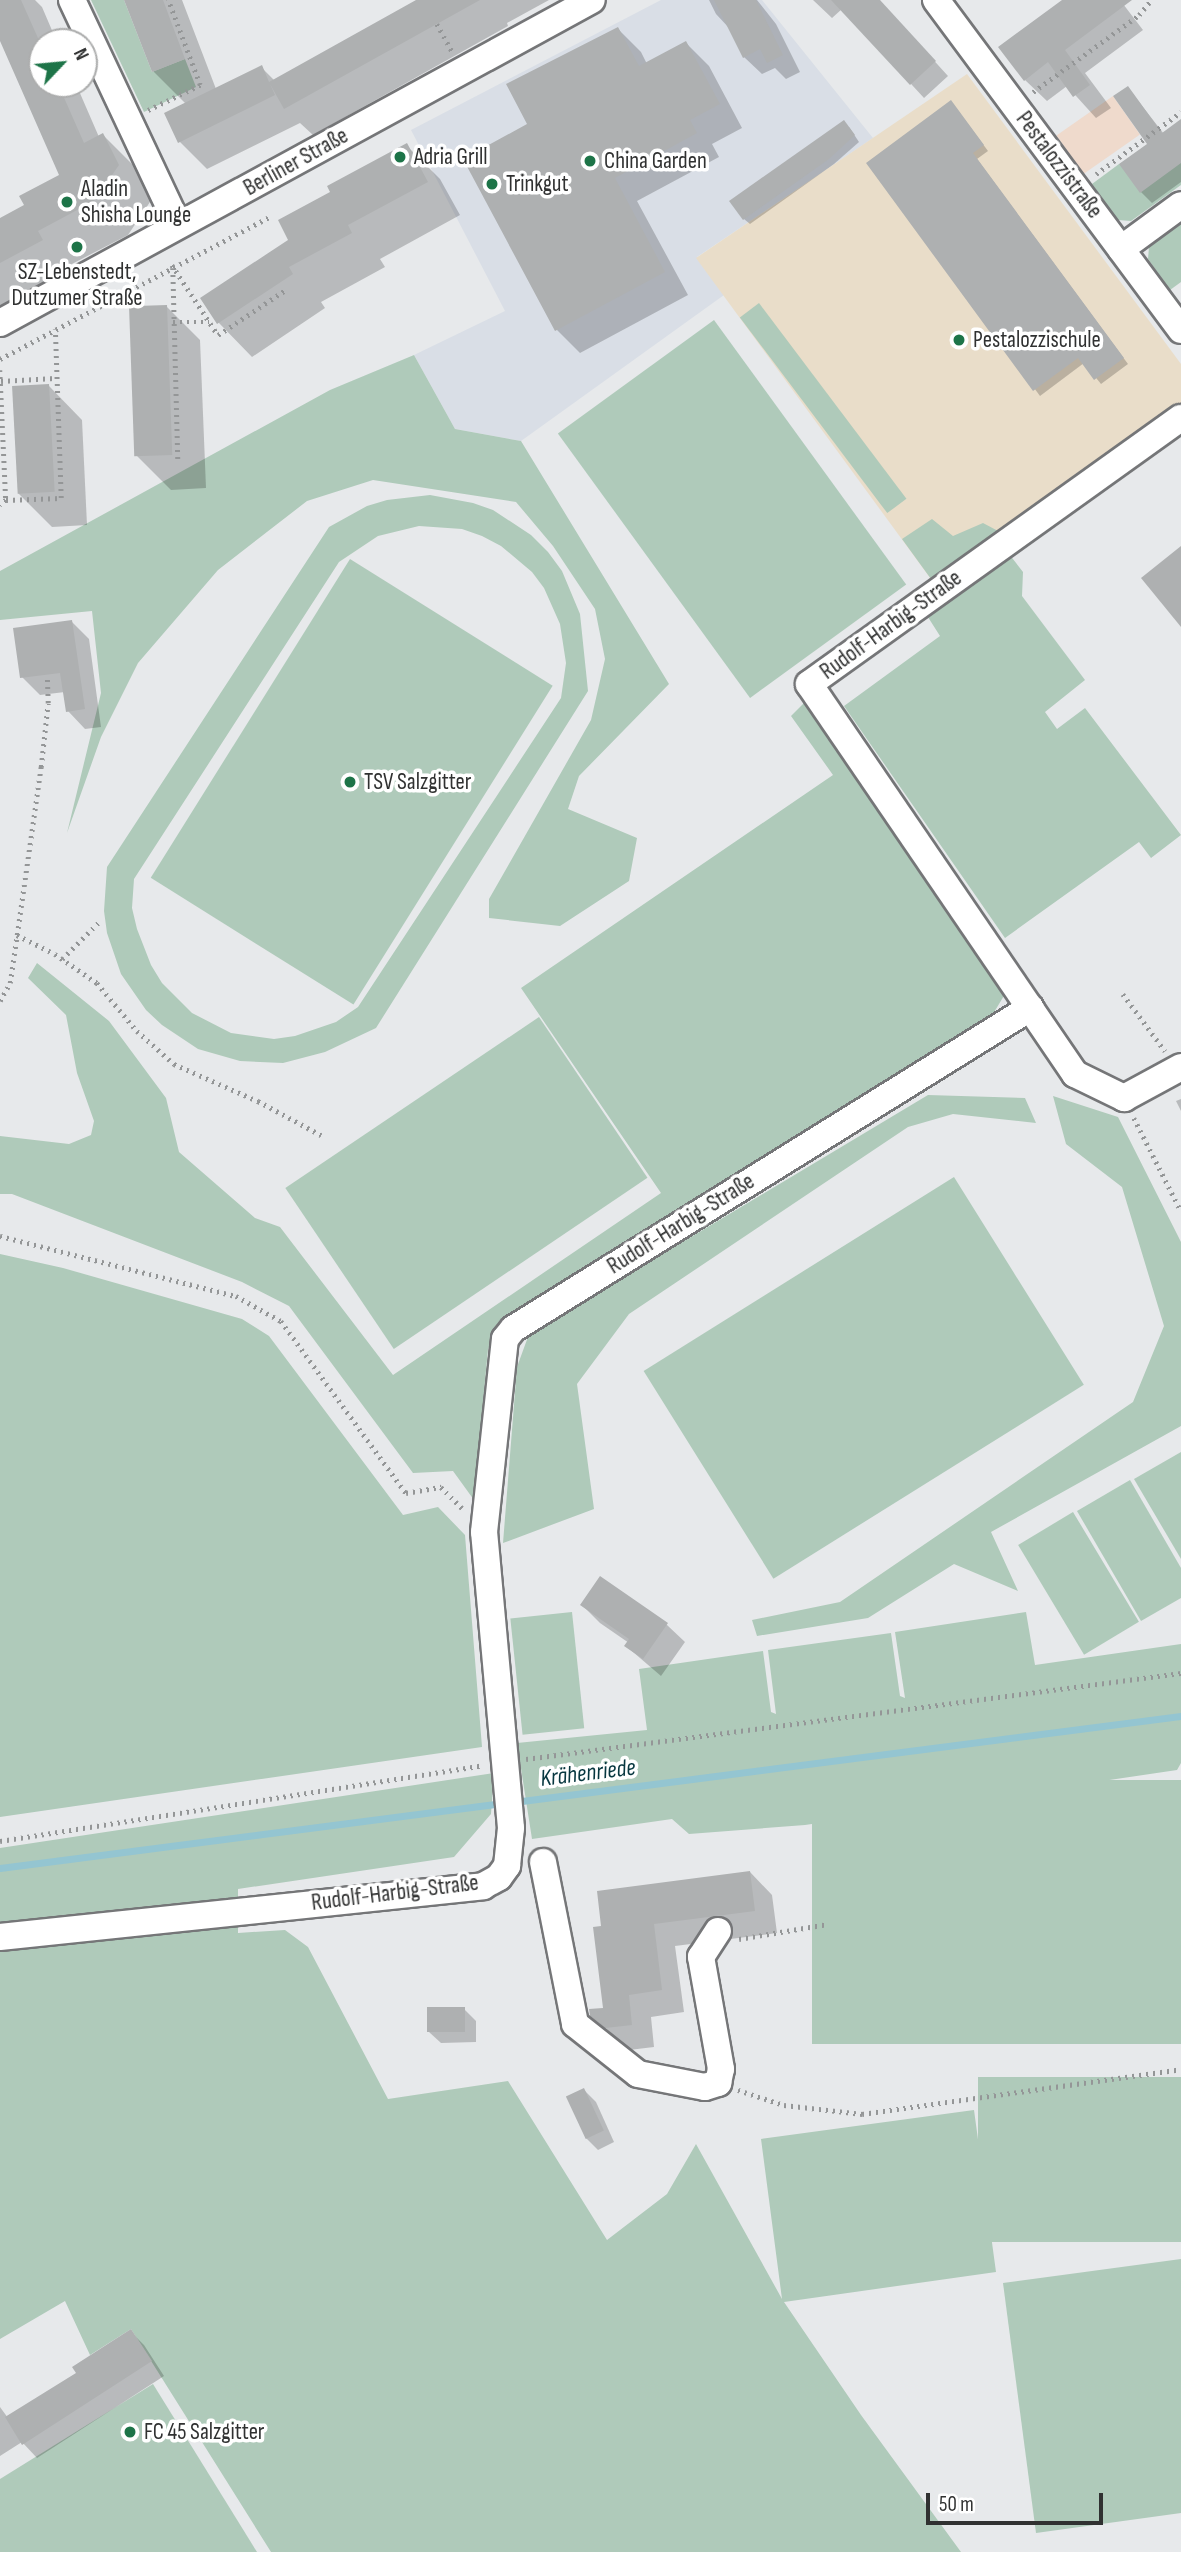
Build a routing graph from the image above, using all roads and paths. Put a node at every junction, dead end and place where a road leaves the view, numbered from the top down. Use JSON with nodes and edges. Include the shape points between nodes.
{"nodes":[{"id":1,"x":72,"y":0,"type":"edge"},
{"id":2,"x":167,"y":0,"type":"edge"},
{"id":3,"x":592,"y":0,"type":"edge"},
{"id":4,"x":936,"y":0,"type":"edge"},
{"id":5,"x":1151,"y":0,"type":"edge"},
{"id":6,"x":1027,"y":96,"type":"dead end"},
{"id":7,"x":144,"y":112,"type":"dead end"},
{"id":8,"x":1181,"y":112,"type":"edge"},
{"id":9,"x":1088,"y":179,"type":"dead end"},
{"id":10,"x":1181,"y":205,"type":"edge"},
{"id":11,"x":268,"y":217,"type":"dead end"},
{"id":12,"x":178,"y":225,"type":"junction"},
{"id":13,"x":1121,"y":249,"type":"junction"},
{"id":14,"x":173,"y":267,"type":"junction"},
{"id":15,"x":287,"y":289,"type":"dead end"},
{"id":16,"x":173,"y":322,"type":"junction"},
{"id":17,"x":209,"y":322,"type":"junction"},
{"id":18,"x":0,"y":323,"type":"edge"},
{"id":19,"x":55,"y":330,"type":"junction"},
{"id":20,"x":1181,"y":330,"type":"edge"},
{"id":21,"x":0,"y":359,"type":"edge"},
{"id":22,"x":0,"y":370,"type":"edge"},
{"id":23,"x":55,"y":378,"type":"junction"},
{"id":24,"x":1,"y":381,"type":"edge"},
{"id":25,"x":1181,"y":418,"type":"edge"},
{"id":26,"x":178,"y":461,"type":"dead end"},
{"id":27,"x":6,"y":500,"type":"junction"},
{"id":28,"x":0,"y":505,"type":"edge"},
{"id":29,"x":47,"y":676,"type":"dead end"},
{"id":30,"x":100,"y":921,"type":"dead end"},
{"id":31,"x":17,"y":935,"type":"junction"},
{"id":32,"x":62,"y":959,"type":"junction"},
{"id":33,"x":1123,"y":994,"type":"dead end"},
{"id":34,"x":0,"y":1001,"type":"edge"},
{"id":35,"x":1030,"y":1008,"type":"junction"},
{"id":36,"x":1180,"y":1068,"type":"edge"},
{"id":37,"x":1124,"y":1098,"type":"junction"},
{"id":38,"x":321,"y":1135,"type":"dead end"},
{"id":39,"x":1181,"y":1211,"type":"edge"},
{"id":40,"x":0,"y":1236,"type":"edge"},
{"id":41,"x":484,"y":1532,"type":"junction"},
{"id":42,"x":1181,"y":1673,"type":"edge"},
{"id":43,"x":507,"y":1773,"type":"junction"},
{"id":44,"x":0,"y":1841,"type":"edge"},
{"id":45,"x":543,"y":1862,"type":"dead end"},
{"id":46,"x":828,"y":1924,"type":"dead end"},
{"id":47,"x":0,"y":1937,"type":"edge"},
{"id":48,"x":713,"y":1938,"type":"joint"},
{"id":49,"x":1181,"y":2069,"type":"edge"},
{"id":50,"x":718,"y":2083,"type":"junction"}],
"edges":[{"from":1,"to":12,"type":"street"},
{"from":2,"to":7,"type":"path","via":[[200,85]]},
{"from":3,"to":12,"type":"street","name":"Berliner Straße"},
{"from":4,"to":13,"type":"street","name":"Pestalozzistraße"},
{"from":5,"to":6,"type":"path","via":[[1139,15]]},
{"from":8,"to":9,"type":"path"},
{"from":10,"to":13,"type":"street"},
{"from":11,"to":14,"type":"path"},
{"from":12,"to":18,"type":"street","name":"Berliner Straße"},
{"from":13,"to":20,"type":"street","name":"Pestalozzistraße"},
{"from":14,"to":16,"type":"path"},
{"from":14,"to":17,"type":"path"},
{"from":14,"to":19,"type":"path"},
{"from":15,"to":17,"type":"path","via":[[218,335]]},
{"from":16,"to":17,"type":"path"},
{"from":16,"to":26,"type":"path"},
{"from":19,"to":21,"type":"path"},
{"from":19,"to":23,"type":"path"},
{"from":22,"to":24,"type":"path"},
{"from":23,"to":24,"type":"path"},
{"from":23,"to":27,"type":"path","via":[[61,498]]},
{"from":24,"to":27,"type":"path"},
{"from":25,"to":35,"type":"street","name":"Rudolf-Harbig-Straße","via":[[809,684]]},
{"from":27,"to":28,"type":"path"},
{"from":29,"to":31,"type":"path","via":[[41,767]]},
{"from":30,"to":32,"type":"path"},
{"from":31,"to":32,"type":"path"},
{"from":31,"to":34,"type":"path","via":[[10,983]]},
{"from":32,"to":38,"type":"path","via":[[97,983],[137,1031],[174,1064]]},
{"from":33,"to":36,"type":"path"},
{"from":35,"to":37,"type":"street","via":[[1075,1074]]},
{"from":35,"to":41,"type":"street","name":"Rudolf-Harbig-Straße","via":[[513,1329],[502,1353]]},
{"from":36,"to":37,"type":"street"},
{"from":37,"to":39,"type":"path"},
{"from":40,"to":41,"type":"path","via":[[236,1296],[281,1321],[407,1493],[442,1487]]},
{"from":41,"to":43,"type":"street","name":"Rudolf-Harbig-Straße"},
{"from":42,"to":43,"type":"path"},
{"from":43,"to":44,"type":"path"},
{"from":43,"to":47,"type":"street","name":"Rudolf-Harbig-Straße","via":[[511,1828],[507,1866],[483,1886]]},
{"from":45,"to":50,"type":"street","via":[[575,2024],[638,2074],[705,2087]]},
{"from":46,"to":48,"type":"path"},
{"from":48,"to":50,"type":"street","via":[[701,1957],[721,2069]]},
{"from":49,"to":50,"type":"path","via":[[862,2114],[784,2105]]}]}
